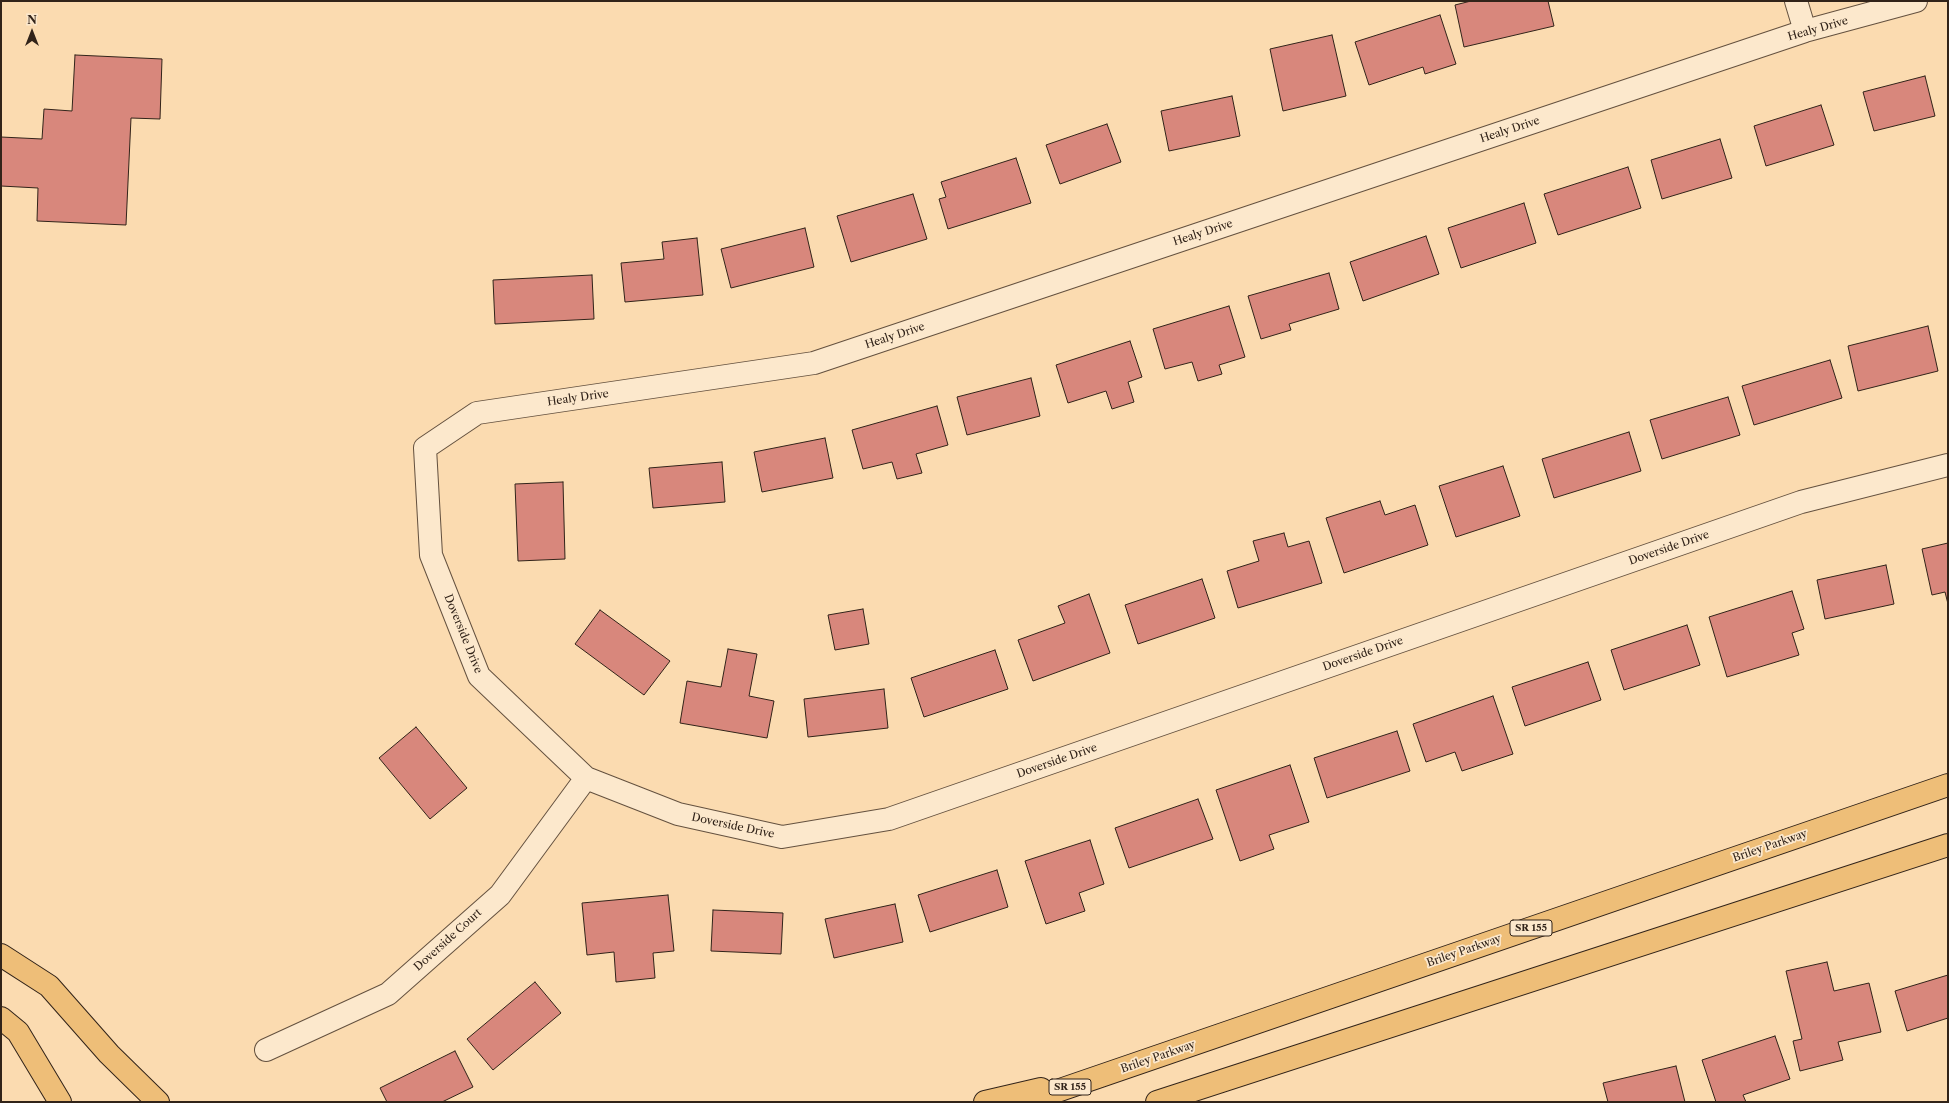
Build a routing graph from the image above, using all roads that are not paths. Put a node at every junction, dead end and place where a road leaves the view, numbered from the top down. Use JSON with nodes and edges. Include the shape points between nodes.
{"nodes":[{"id":1,"x":1796,"y":1,"type":"edge"},
{"id":2,"x":1916,"y":1,"type":"edge"},
{"id":3,"x":1805,"y":32,"type":"junction"},
{"id":4,"x":477,"y":413,"type":"joint"},
{"id":5,"x":1948,"y":465,"type":"edge"},
{"id":6,"x":586,"y":778,"type":"junction"},
{"id":7,"x":1948,"y":785,"type":"edge"},
{"id":8,"x":1948,"y":845,"type":"edge"},
{"id":9,"x":1,"y":955,"type":"edge"},
{"id":10,"x":1,"y":1018,"type":"edge"},
{"id":11,"x":266,"y":1050,"type":"dead end"},
{"id":12,"x":1114,"y":1072,"type":"junction"},
{"id":13,"x":60,"y":1102,"type":"edge"},
{"id":14,"x":158,"y":1102,"type":"edge"},
{"id":15,"x":985,"y":1102,"type":"edge"},
{"id":16,"x":1025,"y":1102,"type":"edge"},
{"id":17,"x":1157,"y":1102,"type":"edge"}],
"edges":[{"from":1,"to":3,"type":"street"},
{"from":2,"to":3,"type":"street","name":"Healy Drive"},
{"from":3,"to":4,"type":"street","name":"Healy Drive","via":[[814,363]]},
{"from":4,"to":6,"type":"street","name":"Doverside Drive","via":[[425,448],[431,555],[479,676]]},
{"from":5,"to":6,"type":"street","name":"Doverside Drive","via":[[1801,502],[889,819],[782,837],[678,814]]},
{"from":6,"to":11,"type":"street","name":"Doverside Court","via":[[500,895],[388,994]]},
{"from":7,"to":12,"type":"highway","name":"Briley Parkway","number":"SR 155"},
{"from":8,"to":17,"type":"highway"},
{"from":9,"to":14,"type":"highway","via":[[50,986],[109,1054]]},
{"from":10,"to":13,"type":"highway","via":[[18,1032]]},
{"from":12,"to":15,"type":"highway"},
{"from":12,"to":16,"type":"highway","name":"Briley Parkway","number":"SR 155"}]}
